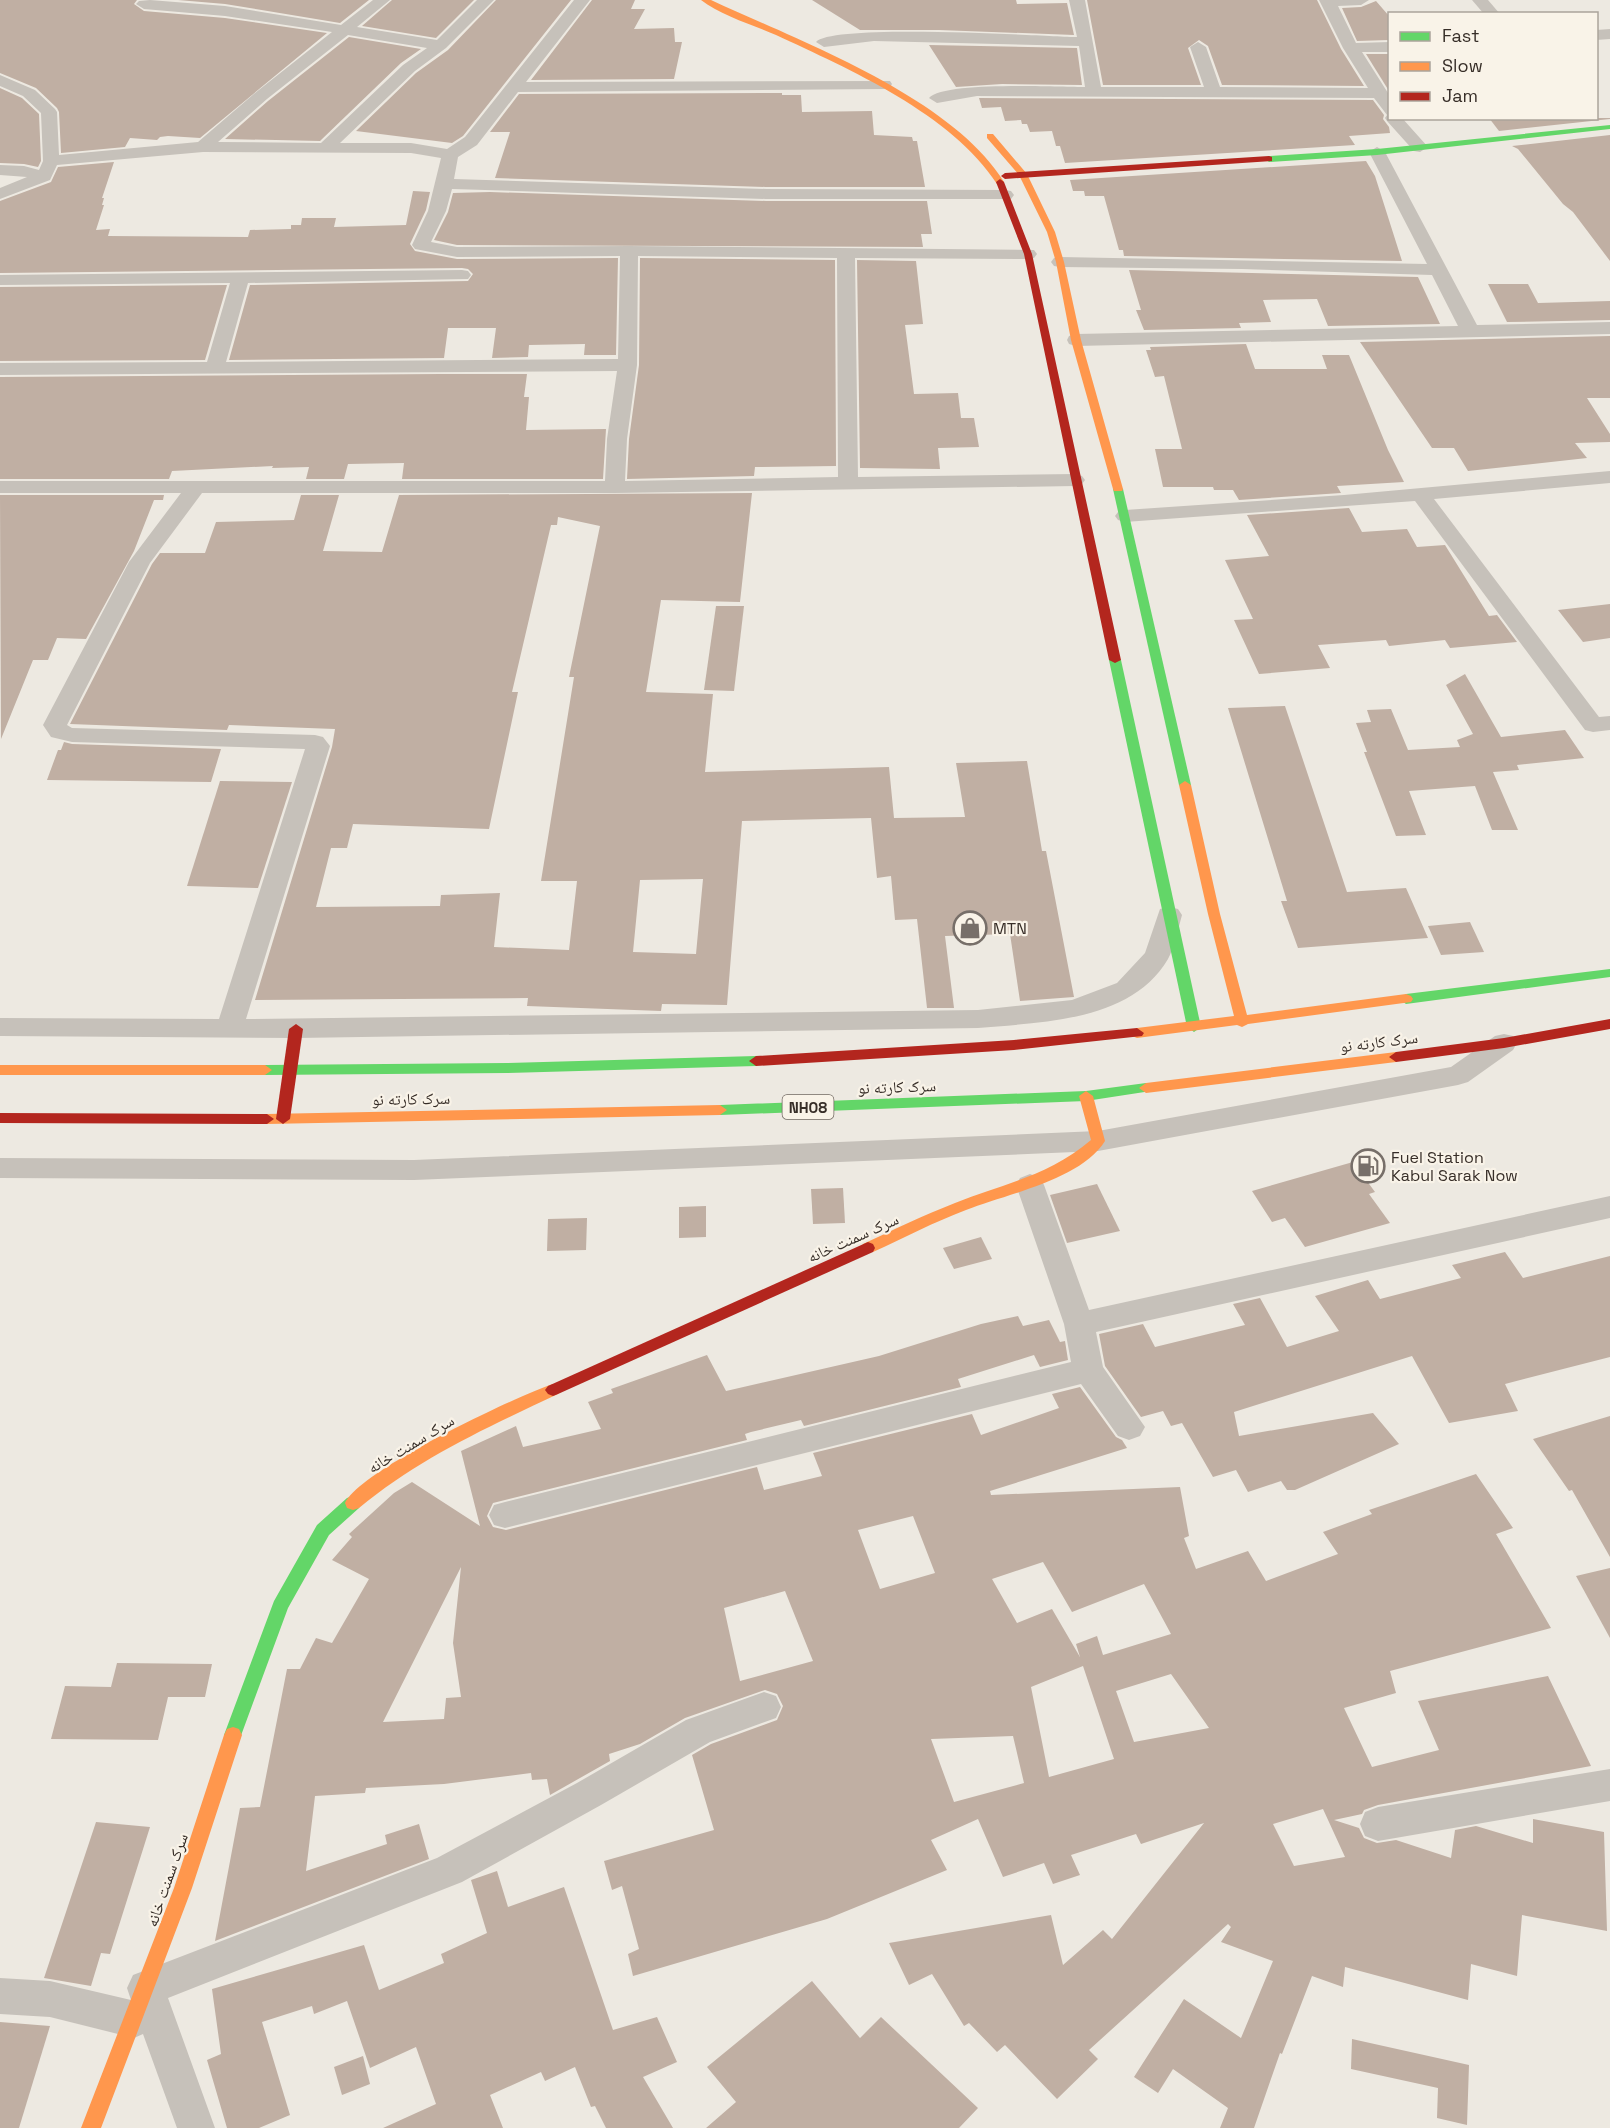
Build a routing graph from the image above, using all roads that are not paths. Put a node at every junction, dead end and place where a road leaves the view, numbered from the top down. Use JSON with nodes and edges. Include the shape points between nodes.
{"nodes":[{"id":1,"x":382,"y":0,"type":"edge"},
{"id":2,"x":486,"y":0,"type":"edge"},
{"id":3,"x":582,"y":0,"type":"edge"},
{"id":4,"x":705,"y":0,"type":"edge"},
{"id":5,"x":738,"y":0,"type":"edge"},
{"id":6,"x":1077,"y":0,"type":"edge"},
{"id":7,"x":1361,"y":0,"type":"edge"},
{"id":8,"x":1480,"y":0,"type":"edge"},
{"id":9,"x":1329,"y":1,"type":"edge"},
{"id":10,"x":144,"y":4,"type":"dead end"},
{"id":11,"x":1491,"y":12,"type":"edge"},
{"id":12,"x":347,"y":29,"type":"junction"},
{"id":13,"x":824,"y":42,"type":"junction"},
{"id":14,"x":1086,"y":42,"type":"junction"},
{"id":15,"x":441,"y":45,"type":"junction"},
{"id":16,"x":1198,"y":47,"type":"dead end"},
{"id":17,"x":1388,"y":47,"type":"edge"},
{"id":18,"x":1351,"y":48,"type":"junction"},
{"id":19,"x":0,"y":80,"type":"edge"},
{"id":20,"x":906,"y":83,"type":"dead end"},
{"id":21,"x":884,"y":84,"type":"junction"},
{"id":22,"x":513,"y":87,"type":"junction"},
{"id":23,"x":1093,"y":90,"type":"junction"},
{"id":24,"x":1214,"y":92,"type":"junction"},
{"id":25,"x":1380,"y":93,"type":"junction"},
{"id":26,"x":932,"y":96,"type":"joint"},
{"id":27,"x":1388,"y":109,"type":"edge"},
{"id":28,"x":954,"y":111,"type":"dead end"},
{"id":29,"x":1395,"y":120,"type":"edge"},
{"id":30,"x":1610,"y":127,"type":"edge"},
{"id":31,"x":981,"y":129,"type":"dead end"},
{"id":32,"x":203,"y":147,"type":"junction"},
{"id":33,"x":1420,"y":147,"type":"junction"},
{"id":34,"x":324,"y":149,"type":"junction"},
{"id":35,"x":1377,"y":152,"type":"junction"},
{"id":36,"x":450,"y":155,"type":"junction"},
{"id":37,"x":48,"y":168,"type":"junction"},
{"id":38,"x":0,"y":170,"type":"edge"},
{"id":39,"x":1023,"y":174,"type":"junction"},
{"id":40,"x":997,"y":177,"type":"junction"},
{"id":41,"x":445,"y":184,"type":"junction"},
{"id":42,"x":0,"y":194,"type":"edge"},
{"id":43,"x":1005,"y":195,"type":"junction"},
{"id":44,"x":629,"y":251,"type":"junction"},
{"id":45,"x":846,"y":254,"type":"junction"},
{"id":46,"x":1028,"y":254,"type":"junction"},
{"id":47,"x":1060,"y":262,"type":"junction"},
{"id":48,"x":1440,"y":270,"type":"junction"},
{"id":49,"x":462,"y":275,"type":"dead end"},
{"id":50,"x":241,"y":276,"type":"junction"},
{"id":51,"x":0,"y":280,"type":"edge"},
{"id":52,"x":1610,"y":328,"type":"edge"},
{"id":53,"x":1470,"y":330,"type":"junction"},
{"id":54,"x":1076,"y":340,"type":"junction"},
{"id":55,"x":627,"y":365,"type":"junction"},
{"id":56,"x":215,"y":366,"type":"junction"},
{"id":57,"x":0,"y":369,"type":"edge"},
{"id":58,"x":1610,"y":477,"type":"edge"},
{"id":59,"x":1075,"y":480,"type":"junction"},
{"id":60,"x":848,"y":485,"type":"junction"},
{"id":61,"x":0,"y":487,"type":"edge"},
{"id":62,"x":615,"y":487,"type":"junction"},
{"id":63,"x":195,"y":488,"type":"junction"},
{"id":64,"x":1420,"y":494,"type":"junction"},
{"id":65,"x":1125,"y":516,"type":"junction"},
{"id":66,"x":1610,"y":723,"type":"edge"},
{"id":67,"x":1175,"y":915,"type":"junction"},
{"id":68,"x":1610,"y":973,"type":"edge"},
{"id":69,"x":1242,"y":1022,"type":"junction"},
{"id":70,"x":1610,"y":1024,"type":"edge"},
{"id":71,"x":0,"y":1027,"type":"edge"},
{"id":72,"x":1194,"y":1027,"type":"junction"},
{"id":73,"x":230,"y":1029,"type":"junction"},
{"id":74,"x":296,"y":1029,"type":"junction"},
{"id":75,"x":1504,"y":1043,"type":"junction"},
{"id":76,"x":0,"y":1070,"type":"edge"},
{"id":77,"x":290,"y":1071,"type":"junction"},
{"id":78,"x":1086,"y":1096,"type":"junction"},
{"id":79,"x":0,"y":1118,"type":"edge"},
{"id":80,"x":283,"y":1119,"type":"junction"},
{"id":81,"x":1098,"y":1141,"type":"junction"},
{"id":82,"x":0,"y":1168,"type":"edge"},
{"id":83,"x":1030,"y":1185,"type":"junction"},
{"id":84,"x":1610,"y":1207,"type":"edge"},
{"id":85,"x":1078,"y":1324,"type":"junction"},
{"id":86,"x":1088,"y":1370,"type":"junction"},
{"id":87,"x":1130,"y":1427,"type":"dead end"},
{"id":88,"x":505,"y":1515,"type":"dead end"},
{"id":89,"x":764,"y":1707,"type":"dead end"},
{"id":90,"x":1610,"y":1785,"type":"edge"},
{"id":91,"x":1378,"y":1824,"type":"dead end"},
{"id":92,"x":0,"y":1996,"type":"edge"},
{"id":93,"x":140,"y":2003,"type":"junction"},
{"id":94,"x":91,"y":2128,"type":"edge"},
{"id":95,"x":196,"y":2128,"type":"edge"}],
"edges":[{"from":1,"to":12,"type":"street"},
{"from":2,"to":15,"type":"street"},
{"from":3,"to":22,"type":"street"},
{"from":4,"to":21,"type":"main road"},
{"from":5,"to":13,"type":"main road"},
{"from":6,"to":14,"type":"street"},
{"from":7,"to":9,"type":"street"},
{"from":8,"to":11,"type":"street"},
{"from":9,"to":18,"type":"street"},
{"from":10,"to":12,"type":"street"},
{"from":12,"to":15,"type":"street"},
{"from":12,"to":32,"type":"street"},
{"from":13,"to":14,"type":"street","via":[[874,36]]},
{"from":13,"to":20,"type":"main road"},
{"from":14,"to":23,"type":"street"},
{"from":15,"to":34,"type":"street","via":[[409,68]]},
{"from":16,"to":24,"type":"street"},
{"from":17,"to":18,"type":"street"},
{"from":18,"to":25,"type":"street"},
{"from":19,"to":37,"type":"street","via":[[29,93],[49,112]]},
{"from":21,"to":22,"type":"street"},
{"from":21,"to":40,"type":"main road","via":[[967,145]]},
{"from":22,"to":36,"type":"street","via":[[471,141]]},
{"from":23,"to":24,"type":"street"},
{"from":23,"to":26,"type":"street","via":[[977,91]]},
{"from":24,"to":25,"type":"street"},
{"from":25,"to":27,"type":"street"},
{"from":26,"to":28,"type":"main road"},
{"from":29,"to":33,"type":"street"},
{"from":30,"to":33,"type":"main road"},
{"from":31,"to":39,"type":"main road"},
{"from":32,"to":34,"type":"street"},
{"from":32,"to":37,"type":"street"},
{"from":33,"to":35,"type":"main road"},
{"from":34,"to":36,"type":"street","via":[[411,148]]},
{"from":35,"to":39,"type":"main road"},
{"from":35,"to":48,"type":"street"},
{"from":36,"to":41,"type":"street"},
{"from":37,"to":38,"type":"street"},
{"from":37,"to":42,"type":"street"},
{"from":39,"to":40,"type":"main road"},
{"from":39,"to":47,"type":"main road","via":[[1051,232]]},
{"from":40,"to":43,"type":"main road"},
{"from":41,"to":43,"type":"street","via":[[766,194]]},
{"from":41,"to":44,"type":"street","via":[[421,245],[457,252]]},
{"from":43,"to":46,"type":"main road"},
{"from":44,"to":45,"type":"street"},
{"from":44,"to":55,"type":"street"},
{"from":45,"to":46,"type":"street"},
{"from":45,"to":60,"type":"street"},
{"from":46,"to":59,"type":"main road"},
{"from":47,"to":48,"type":"street"},
{"from":47,"to":54,"type":"main road"},
{"from":48,"to":53,"type":"street"},
{"from":49,"to":50,"type":"street"},
{"from":50,"to":51,"type":"street"},
{"from":50,"to":56,"type":"street"},
{"from":52,"to":53,"type":"street"},
{"from":53,"to":54,"type":"street"},
{"from":54,"to":65,"type":"main road"},
{"from":55,"to":56,"type":"street"},
{"from":55,"to":62,"type":"street"},
{"from":56,"to":57,"type":"street"},
{"from":58,"to":64,"type":"street"},
{"from":59,"to":60,"type":"street"},
{"from":59,"to":67,"type":"main road"},
{"from":60,"to":62,"type":"street"},
{"from":61,"to":63,"type":"street"},
{"from":62,"to":63,"type":"street"},
{"from":63,"to":73,"type":"street","via":[[140,562],[55,725],[59,732],[72,735],[315,742],[318,746]]},
{"from":64,"to":65,"type":"street"},
{"from":64,"to":66,"type":"street","via":[[1593,725]]},
{"from":65,"to":69,"type":"main road","via":[[1208,914]]},
{"from":67,"to":72,"type":"main road"},
{"from":67,"to":74,"type":"street","via":[[1158,956],[1126,989],[1075,1009],[978,1019]]},
{"from":68,"to":69,"type":"main road","name":"سرک کارته نو"},
{"from":69,"to":72,"type":"main road","name":"سرک کارته نو"},
{"from":70,"to":75,"type":"main road","name":"سرک کارته نو","number":"NH08"},
{"from":71,"to":73,"type":"street"},
{"from":72,"to":77,"type":"main road","name":"سرک کارته نو","via":[[1016,1045],[625,1071]]},
{"from":73,"to":74,"type":"street"},
{"from":74,"to":77,"type":"main road"},
{"from":75,"to":78,"type":"main road","name":"سرک کارته نو","number":"NH08"},
{"from":75,"to":81,"type":"street","via":[[1458,1075]]},
{"from":76,"to":77,"type":"main road","name":"سرک کارته نو"},
{"from":77,"to":80,"type":"main road"},
{"from":78,"to":80,"type":"main road","name":"سرک کارته نو","number":"NH08","via":[[801,1108],[624,1106]]},
{"from":78,"to":81,"type":"main road"},
{"from":79,"to":80,"type":"main road","name":"سرک کارته نو","number":"NH08"},
{"from":81,"to":82,"type":"street","via":[[414,1170]]},
{"from":81,"to":83,"type":"main road","name":"سرک سمنت خانه","via":[[1066,1170]]},
{"from":83,"to":85,"type":"street"},
{"from":83,"to":93,"type":"main road","name":"سرک سمنت خانه","via":[[963,1206],[447,1438],[379,1480],[323,1530],[276,1616]]},
{"from":84,"to":85,"type":"street"},
{"from":85,"to":86,"type":"street"},
{"from":86,"to":87,"type":"street"},
{"from":86,"to":88,"type":"street"},
{"from":89,"to":93,"type":"street","via":[[698,1731],[449,1870]]},
{"from":90,"to":91,"type":"street"},
{"from":92,"to":93,"type":"street"},
{"from":93,"to":94,"type":"main road","name":"سرک سمنت خانه"},
{"from":93,"to":95,"type":"street"}]}
